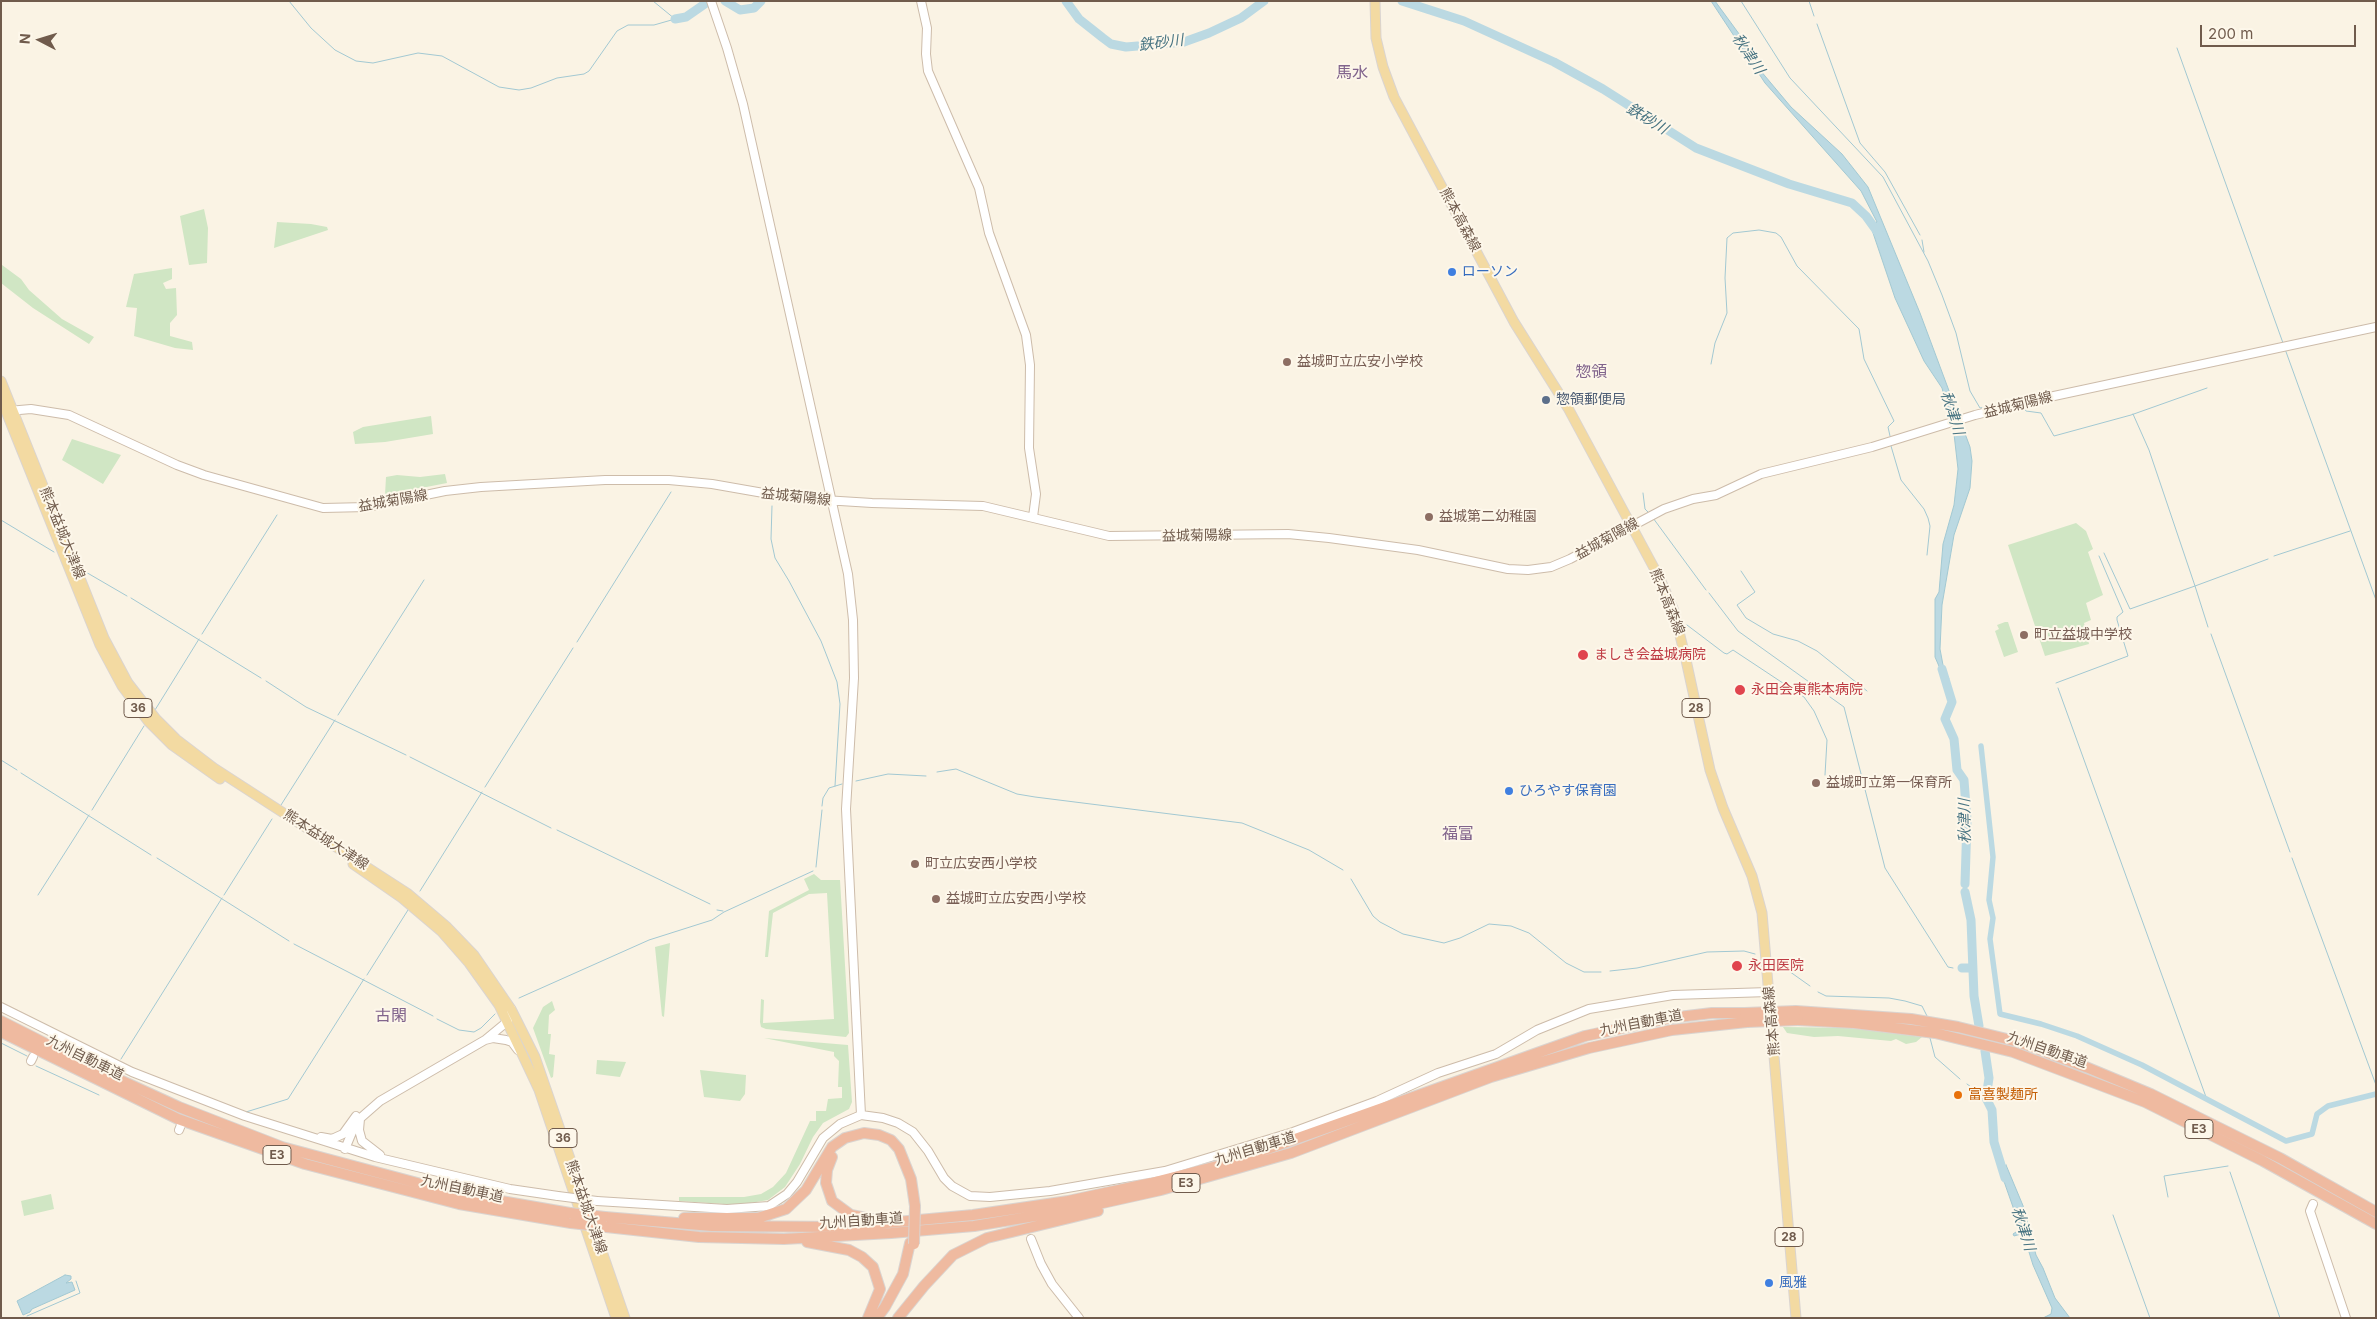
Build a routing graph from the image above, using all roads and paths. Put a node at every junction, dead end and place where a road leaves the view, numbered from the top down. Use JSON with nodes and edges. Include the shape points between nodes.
{"nodes":[{"id":1,"x":711,"y":1,"type":"edge"},
{"id":2,"x":921,"y":1,"type":"edge"},
{"id":3,"x":1375,"y":1,"type":"edge"},
{"id":4,"x":2376,"y":327,"type":"edge"},
{"id":5,"x":1,"y":381,"type":"edge"},
{"id":6,"x":1,"y":399,"type":"edge"},
{"id":7,"x":7,"y":411,"type":"edge"},
{"id":8,"x":834,"y":501,"type":"junction"},
{"id":9,"x":1033,"y":517,"type":"junction"},
{"id":10,"x":1631,"y":525,"type":"junction"},
{"id":11,"x":1769,"y":992,"type":"junction"},
{"id":12,"x":1,"y":1006,"type":"edge"},
{"id":13,"x":511,"y":1009,"type":"junction"},
{"id":14,"x":1797,"y":1015,"type":"junction"},
{"id":15,"x":1746,"y":1017,"type":"junction"},
{"id":16,"x":1,"y":1021,"type":"edge"},
{"id":17,"x":508,"y":1021,"type":"junction"},
{"id":18,"x":1,"y":1032,"type":"edge"},
{"id":19,"x":525,"y":1034,"type":"junction"},
{"id":20,"x":487,"y":1038,"type":"junction"},
{"id":21,"x":2016,"y":1047,"type":"junction"},
{"id":22,"x":539,"y":1090,"type":"junction"},
{"id":23,"x":194,"y":1098,"type":"junction"},
{"id":24,"x":190,"y":1107,"type":"dead end"},
{"id":25,"x":861,"y":1115,"type":"junction"},
{"id":26,"x":358,"y":1118,"type":"junction"},
{"id":27,"x":290,"y":1131,"type":"junction"},
{"id":28,"x":345,"y":1148,"type":"junction"},
{"id":29,"x":389,"y":1160,"type":"junction"},
{"id":30,"x":1161,"y":1190,"type":"junction"},
{"id":31,"x":2313,"y":1204,"type":"dead end"},
{"id":32,"x":912,"y":1206,"type":"junction"},
{"id":33,"x":2376,"y":1212,"type":"edge"},
{"id":34,"x":571,"y":1218,"type":"junction"},
{"id":35,"x":606,"y":1222,"type":"junction"},
{"id":36,"x":889,"y":1222,"type":"junction"},
{"id":37,"x":2376,"y":1224,"type":"edge"},
{"id":38,"x":784,"y":1239,"type":"junction"},
{"id":39,"x":1031,"y":1239,"type":"dead end"},
{"id":40,"x":912,"y":1244,"type":"junction"},
{"id":41,"x":616,"y":1318,"type":"edge"},
{"id":42,"x":625,"y":1318,"type":"edge"},
{"id":43,"x":868,"y":1318,"type":"edge"},
{"id":44,"x":877,"y":1318,"type":"edge"},
{"id":45,"x":885,"y":1318,"type":"edge"},
{"id":46,"x":898,"y":1318,"type":"edge"},
{"id":47,"x":1079,"y":1318,"type":"edge"},
{"id":48,"x":1796,"y":1318,"type":"edge"},
{"id":49,"x":2346,"y":1318,"type":"edge"}],
"edges":[{"from":1,"to":8,"type":"street","via":[[743,104]]},
{"from":2,"to":9,"type":"street","via":[[927,28],[928,71],[979,188],[989,233],[1026,334],[1030,365],[1029,448],[1036,494]]},
{"from":3,"to":10,"type":"main road","name":"熊本高森線","number":"28","via":[[1376,38],[1394,97],[1514,322],[1568,408]]},
{"from":4,"to":10,"type":"street","name":"益城菊陽線","via":[[2040,398],[1872,447],[1762,474],[1716,496],[1693,499]]},
{"from":5,"to":7,"type":"main road","name":"熊本益城大津線","number":"36"},
{"from":6,"to":7,"type":"main road","name":"熊本益城大津線","number":"36"},
{"from":7,"to":8,"type":"street","name":"益城菊陽線","via":[[31,409],[69,414],[186,468],[322,508],[367,506],[481,487],[632,479],[712,484],[792,498]]},
{"from":7,"to":13,"type":"main road","name":"熊本益城大津線","number":"36","via":[[104,638],[128,683],[156,719],[214,768],[407,893],[474,955]]},
{"from":7,"to":17,"type":"main road","name":"熊本益城大津線","number":"36","via":[[100,645],[122,686],[148,721],[172,745],[207,771],[349,862],[428,919],[469,963]]},
{"from":8,"to":9,"type":"street","name":"益城菊陽線","via":[[983,506]]},
{"from":8,"to":25,"type":"street","via":[[853,620],[854,678],[846,809]]},
{"from":9,"to":10,"type":"street","name":"益城菊陽線","via":[[1109,536],[1288,534],[1418,550],[1526,570],[1551,567],[1570,559]]},
{"from":10,"to":11,"type":"main road","name":"熊本高森線","number":"28","via":[[1660,579],[1678,625],[1710,770],[1760,904]]},
{"from":11,"to":25,"type":"street","via":[[1673,995],[1589,1009],[1537,1030],[1496,1054],[1438,1073],[1377,1101],[1293,1132],[1165,1171],[1050,1191],[990,1198],[970,1196],[944,1178],[913,1132],[883,1118]]},
{"from":11,"to":48,"type":"main road","name":"熊本高森線","number":"28"},
{"from":12,"to":23,"type":"street","via":[[44,1033]]},
{"from":13,"to":17,"type":"street"},
{"from":13,"to":19,"type":"main road","name":"熊本益城大津線","number":"36"},
{"from":14,"to":15,"type":"highway","name":"九州自動車道","number":"E3","bridge":true},
{"from":14,"to":21,"type":"highway","name":"九州自動車道","number":"E3"},
{"from":14,"to":21,"type":"highway","name":"九州自動車道","number":"E3","via":[[1911,1019],[1958,1027]]},
{"from":15,"to":30,"type":"highway","name":"九州自動車道","number":"E3","via":[[1589,1048],[1491,1077],[1291,1153]]},
{"from":15,"to":36,"type":"highway","name":"九州自動車道","number":"E3","via":[[1712,1013],[1670,1018],[1585,1036],[1225,1164],[1111,1193],[1019,1209]]},
{"from":16,"to":34,"type":"highway","name":"九州自動車道","number":"E3","via":[[179,1107],[282,1147],[455,1193]]},
{"from":17,"to":19,"type":"street"},
{"from":17,"to":20,"type":"street"},
{"from":17,"to":22,"type":"main road","name":"熊本益城大津線","number":"36"},
{"from":18,"to":34,"type":"highway","name":"九州自動車道","number":"E3","via":[[178,1119],[305,1164],[459,1204]]},
{"from":19,"to":42,"type":"main road","name":"熊本益城大津線","number":"36"},
{"from":20,"to":22,"type":"street","via":[[512,1042]]},
{"from":20,"to":26,"type":"street","via":[[483,1036],[380,1095]]},
{"from":21,"to":33,"type":"highway","name":"九州自動車道","number":"E3","via":[[2151,1094],[2280,1158]]},
{"from":21,"to":37,"type":"highway","name":"九州自動車道","number":"E3","via":[[2145,1102],[2263,1161]]},
{"from":22,"to":41,"type":"main road","name":"熊本益城大津線","number":"36"},
{"from":23,"to":24,"type":"street"},
{"from":23,"to":27,"type":"street"},
{"from":25,"to":29,"type":"street","bridge":true,"via":[[840,1124],[824,1138],[797,1182],[787,1194],[769,1206],[718,1208],[598,1201],[510,1189]]},
{"from":26,"to":27,"type":"street","via":[[339,1137]]},
{"from":26,"to":28,"type":"street"},
{"from":26,"to":29,"type":"street","via":[[362,1141],[374,1153]]},
{"from":27,"to":28,"type":"street"},
{"from":28,"to":29,"type":"street"},
{"from":30,"to":38,"type":"highway","name":"九州自動車道","number":"E3","via":[[1071,1210],[974,1226]]},
{"from":30,"to":46,"type":"highway","via":[[1096,1212],[987,1238],[953,1255]]},
{"from":31,"to":49,"type":"street","via":[[2310,1211]]},
{"from":32,"to":35,"type":"highway","via":[[912,1179],[899,1149],[891,1140],[864,1134],[845,1138],[832,1147],[806,1190],[786,1210],[770,1216]]},
{"from":32,"to":36,"type":"highway","via":[[900,1161],[891,1150],[870,1139],[853,1141],[842,1147],[833,1155],[827,1170],[826,1183],[832,1201],[851,1215]]},
{"from":32,"to":40,"type":"highway","bridge":true},
{"from":34,"to":35,"type":"highway","name":"九州自動車道","number":"E3","bridge":true},
{"from":35,"to":36,"type":"highway","name":"九州自動車道","number":"E3","via":[[749,1227],[843,1227]]},
{"from":35,"to":38,"type":"highway","name":"九州自動車道","number":"E3","via":[[699,1237]]},
{"from":38,"to":43,"type":"highway","via":[[849,1250],[873,1267],[880,1289]]},
{"from":39,"to":47,"type":"street","via":[[1052,1284]]},
{"from":40,"to":44,"type":"highway","via":[[903,1274]]},
{"from":40,"to":45,"type":"highway","via":[[907,1275]]}]}
